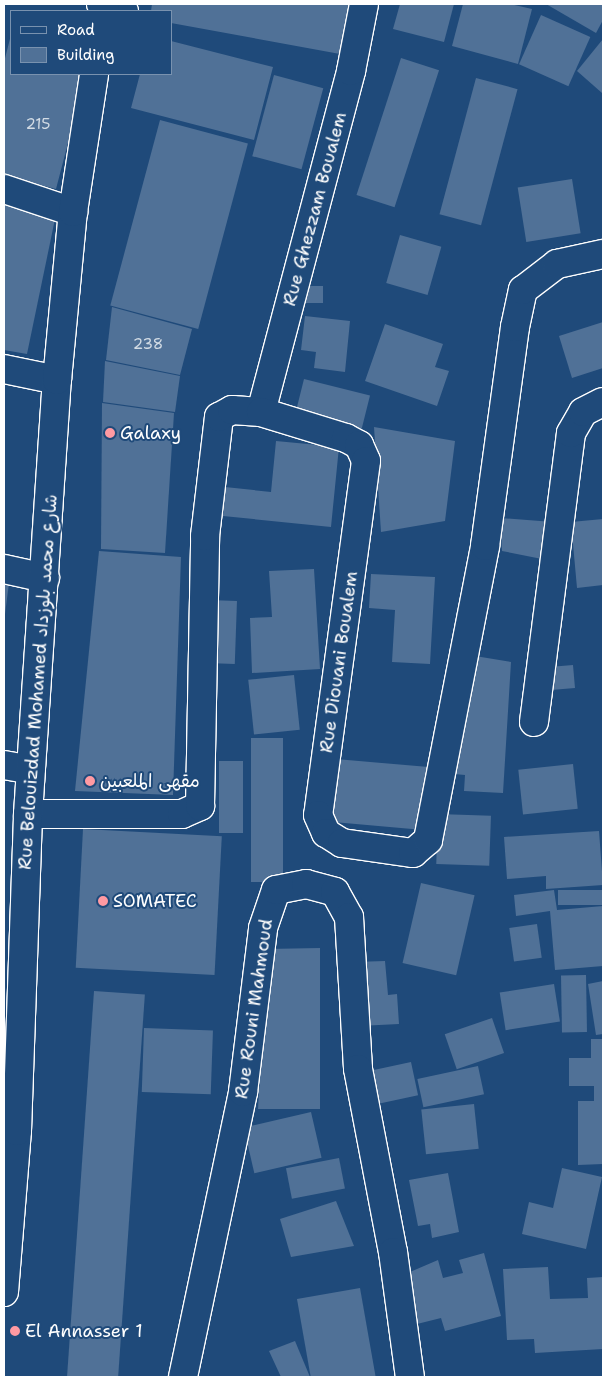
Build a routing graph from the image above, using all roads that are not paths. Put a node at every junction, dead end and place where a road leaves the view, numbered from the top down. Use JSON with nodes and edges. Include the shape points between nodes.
{"nodes":[{"id":1,"x":364,"y":4,"type":"edge"},
{"id":2,"x":94,"y":75,"type":"edge"},
{"id":3,"x":4,"y":189,"type":"edge"},
{"id":4,"x":73,"y":212,"type":"junction"},
{"id":5,"x":603,"y":254,"type":"edge"},
{"id":6,"x":4,"y":369,"type":"edge"},
{"id":7,"x":57,"y":380,"type":"junction"},
{"id":8,"x":603,"y":402,"type":"edge"},
{"id":9,"x":261,"y":412,"type":"junction"},
{"id":10,"x":4,"y":569,"type":"edge"},
{"id":11,"x":45,"y":578,"type":"junction"},
{"id":12,"x":534,"y":722,"type":"dead end"},
{"id":13,"x":4,"y":765,"type":"edge"},
{"id":14,"x":30,"y":770,"type":"junction"},
{"id":15,"x":28,"y":814,"type":"junction"},
{"id":16,"x":4,"y":1292,"type":"edge"},
{"id":17,"x":184,"y":1377,"type":"edge"},
{"id":18,"x":410,"y":1377,"type":"edge"}],
"edges":[{"from":1,"to":9,"type":"street","name":"Rue Ghezzam Boualem","via":[[351,71]]},
{"from":2,"to":4,"type":"street","name":"Rue Belouizdad Mohamed شارع محمد بلوزداد"},
{"from":3,"to":4,"type":"street"},
{"from":4,"to":7,"type":"street","name":"Rue Belouizdad Mohamed شارع محمد بلوزداد"},
{"from":5,"to":9,"type":"street","name":"Rue Diouani Boualem","via":[[557,264],[523,290],[514,327],[485,546],[428,840],[413,853],[342,843],[326,834],[318,815],[366,461],[359,445],[346,438]]},
{"from":6,"to":7,"type":"street"},
{"from":7,"to":11,"type":"street","name":"Rue Belouizdad Mohamed شارع محمد بلوزداد"},
{"from":8,"to":12,"type":"street","via":[[583,412],[571,434],[554,590]]},
{"from":9,"to":15,"type":"street","name":"Rue Diouani Boualem","via":[[232,410],[219,417],[216,433],[205,536],[200,806],[182,814]]},
{"from":10,"to":11,"type":"street"},
{"from":11,"to":14,"type":"street","name":"Rue Belouizdad Mohamed شارع محمد بلوزداد"},
{"from":13,"to":14,"type":"street"},
{"from":14,"to":15,"type":"street","name":"Rue Belouizdad Mohamed شارع محمد بلوزداد"},
{"from":15,"to":16,"type":"street","name":"Rue Belouizdad Mohamed شارع محمد بلوزداد","via":[[17,1132]]},
{"from":17,"to":18,"type":"street","name":"Rue Rouni Mahmoud","via":[[243,1092],[263,928],[276,890],[306,884],[335,892],[349,917],[358,1070],[393,1252]]}]}
